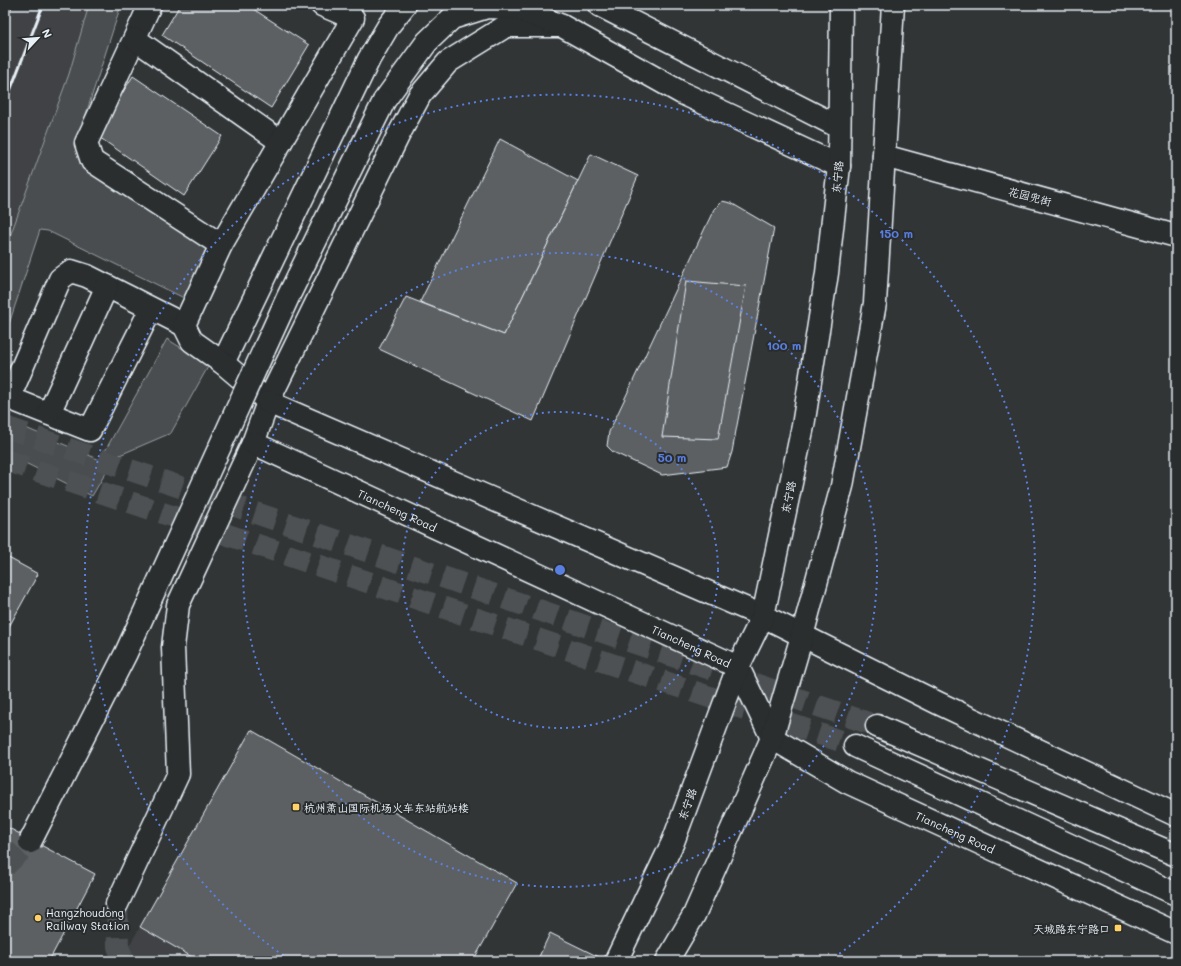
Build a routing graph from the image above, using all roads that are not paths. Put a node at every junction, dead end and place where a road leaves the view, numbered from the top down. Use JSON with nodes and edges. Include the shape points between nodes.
{"nodes":[{"id":1,"x":150,"y":5,"type":"edge"},
{"id":2,"x":322,"y":5,"type":"edge"},
{"id":3,"x":405,"y":5,"type":"edge"},
{"id":4,"x":599,"y":5,"type":"edge"},
{"id":5,"x":841,"y":5,"type":"edge"},
{"id":6,"x":893,"y":5,"type":"edge"},
{"id":7,"x":562,"y":26,"type":"junction"},
{"id":8,"x":135,"y":39,"type":"junction"},
{"id":9,"x":839,"y":127,"type":"junction"},
{"id":10,"x":281,"y":142,"type":"junction"},
{"id":11,"x":884,"y":156,"type":"junction"},
{"id":12,"x":839,"y":166,"type":"junction"},
{"id":13,"x":1176,"y":236,"type":"edge"},
{"id":14,"x":221,"y":245,"type":"junction"},
{"id":15,"x":107,"y":286,"type":"junction"},
{"id":16,"x":151,"y":309,"type":"junction"},
{"id":17,"x":184,"y":325,"type":"junction"},
{"id":18,"x":223,"y":363,"type":"junction"},
{"id":19,"x":268,"y":402,"type":"junction"},
{"id":20,"x":49,"y":413,"type":"junction"},
{"id":21,"x":253,"y":443,"type":"junction"},
{"id":22,"x":763,"y":616,"type":"junction"},
{"id":23,"x":802,"y":636,"type":"junction"},
{"id":24,"x":738,"y":668,"type":"junction"},
{"id":25,"x":876,"y":726,"type":"tunnel mouth"},
{"id":26,"x":772,"y":738,"type":"junction"},
{"id":27,"x":855,"y":746,"type":"tunnel mouth"},
{"id":28,"x":1176,"y":815,"type":"edge"},
{"id":29,"x":30,"y":842,"type":"tunnel mouth"},
{"id":30,"x":1176,"y":855,"type":"edge"},
{"id":31,"x":1176,"y":894,"type":"edge"},
{"id":32,"x":117,"y":904,"type":"tunnel mouth"},
{"id":33,"x":1176,"y":933,"type":"edge"},
{"id":34,"x":616,"y":961,"type":"edge"},
{"id":35,"x":667,"y":961,"type":"edge"}],
"edges":[{"from":1,"to":8,"type":"main road"},
{"from":2,"to":10,"type":"main road","via":[[353,18]]},
{"from":3,"to":18,"type":"main road","via":[[389,25],[369,59]]},
{"from":4,"to":9,"type":"main road"},
{"from":5,"to":9,"type":"main road","name":"东宁路"},
{"from":6,"to":11,"type":"main road"},
{"from":7,"to":12,"type":"main road","via":[[682,93]]},
{"from":7,"to":19,"type":"main road","via":[[506,26],[448,62],[420,95]]},
{"from":7,"to":29,"type":"main road","bridge":true,"via":[[516,8],[486,7],[452,18],[427,42],[384,101],[288,297],[126,653]]},
{"from":8,"to":10,"type":"main road"},
{"from":8,"to":14,"type":"main road","via":[[86,143],[92,161]]},
{"from":9,"to":12,"type":"main road","name":"东宁路"},
{"from":10,"to":14,"type":"main road"},
{"from":11,"to":13,"type":"main road","name":"花园兜街"},
{"from":11,"to":23,"type":"main road","via":[[875,303],[842,486]]},
{"from":12,"to":22,"type":"main road","name":"东宁路","via":[[827,273],[803,426]]},
{"from":14,"to":17,"type":"main road"},
{"from":15,"to":16,"type":"main road"},
{"from":15,"to":20,"type":"main road"},
{"from":15,"to":20,"type":"main road","via":[[71,271],[60,279],[9,398]]},
{"from":16,"to":17,"type":"main road"},
{"from":16,"to":20,"type":"main road","via":[[90,430]]},
{"from":17,"to":18,"type":"main road","via":[[192,341]]},
{"from":18,"to":19,"type":"main road"},
{"from":19,"to":21,"type":"main road"},
{"from":19,"to":22,"type":"main road"},
{"from":21,"to":24,"type":"main road","name":"Tiancheng Road"},
{"from":21,"to":32,"type":"main road","via":[[178,605],[173,647],[178,774]]},
{"from":22,"to":23,"type":"main road"},
{"from":22,"to":24,"type":"main road","name":"东宁路"},
{"from":23,"to":26,"type":"main road"},
{"from":23,"to":28,"type":"main road"},
{"from":24,"to":26,"type":"main road","name":"Tiancheng Road"},
{"from":24,"to":34,"type":"main road","name":"东宁路","via":[[673,842]]},
{"from":25,"to":30,"type":"main road"},
{"from":26,"to":33,"type":"main road","name":"Tiancheng Road","via":[[847,782]]},
{"from":26,"to":35,"type":"main road","via":[[694,915]]},
{"from":27,"to":31,"type":"main road"}]}
